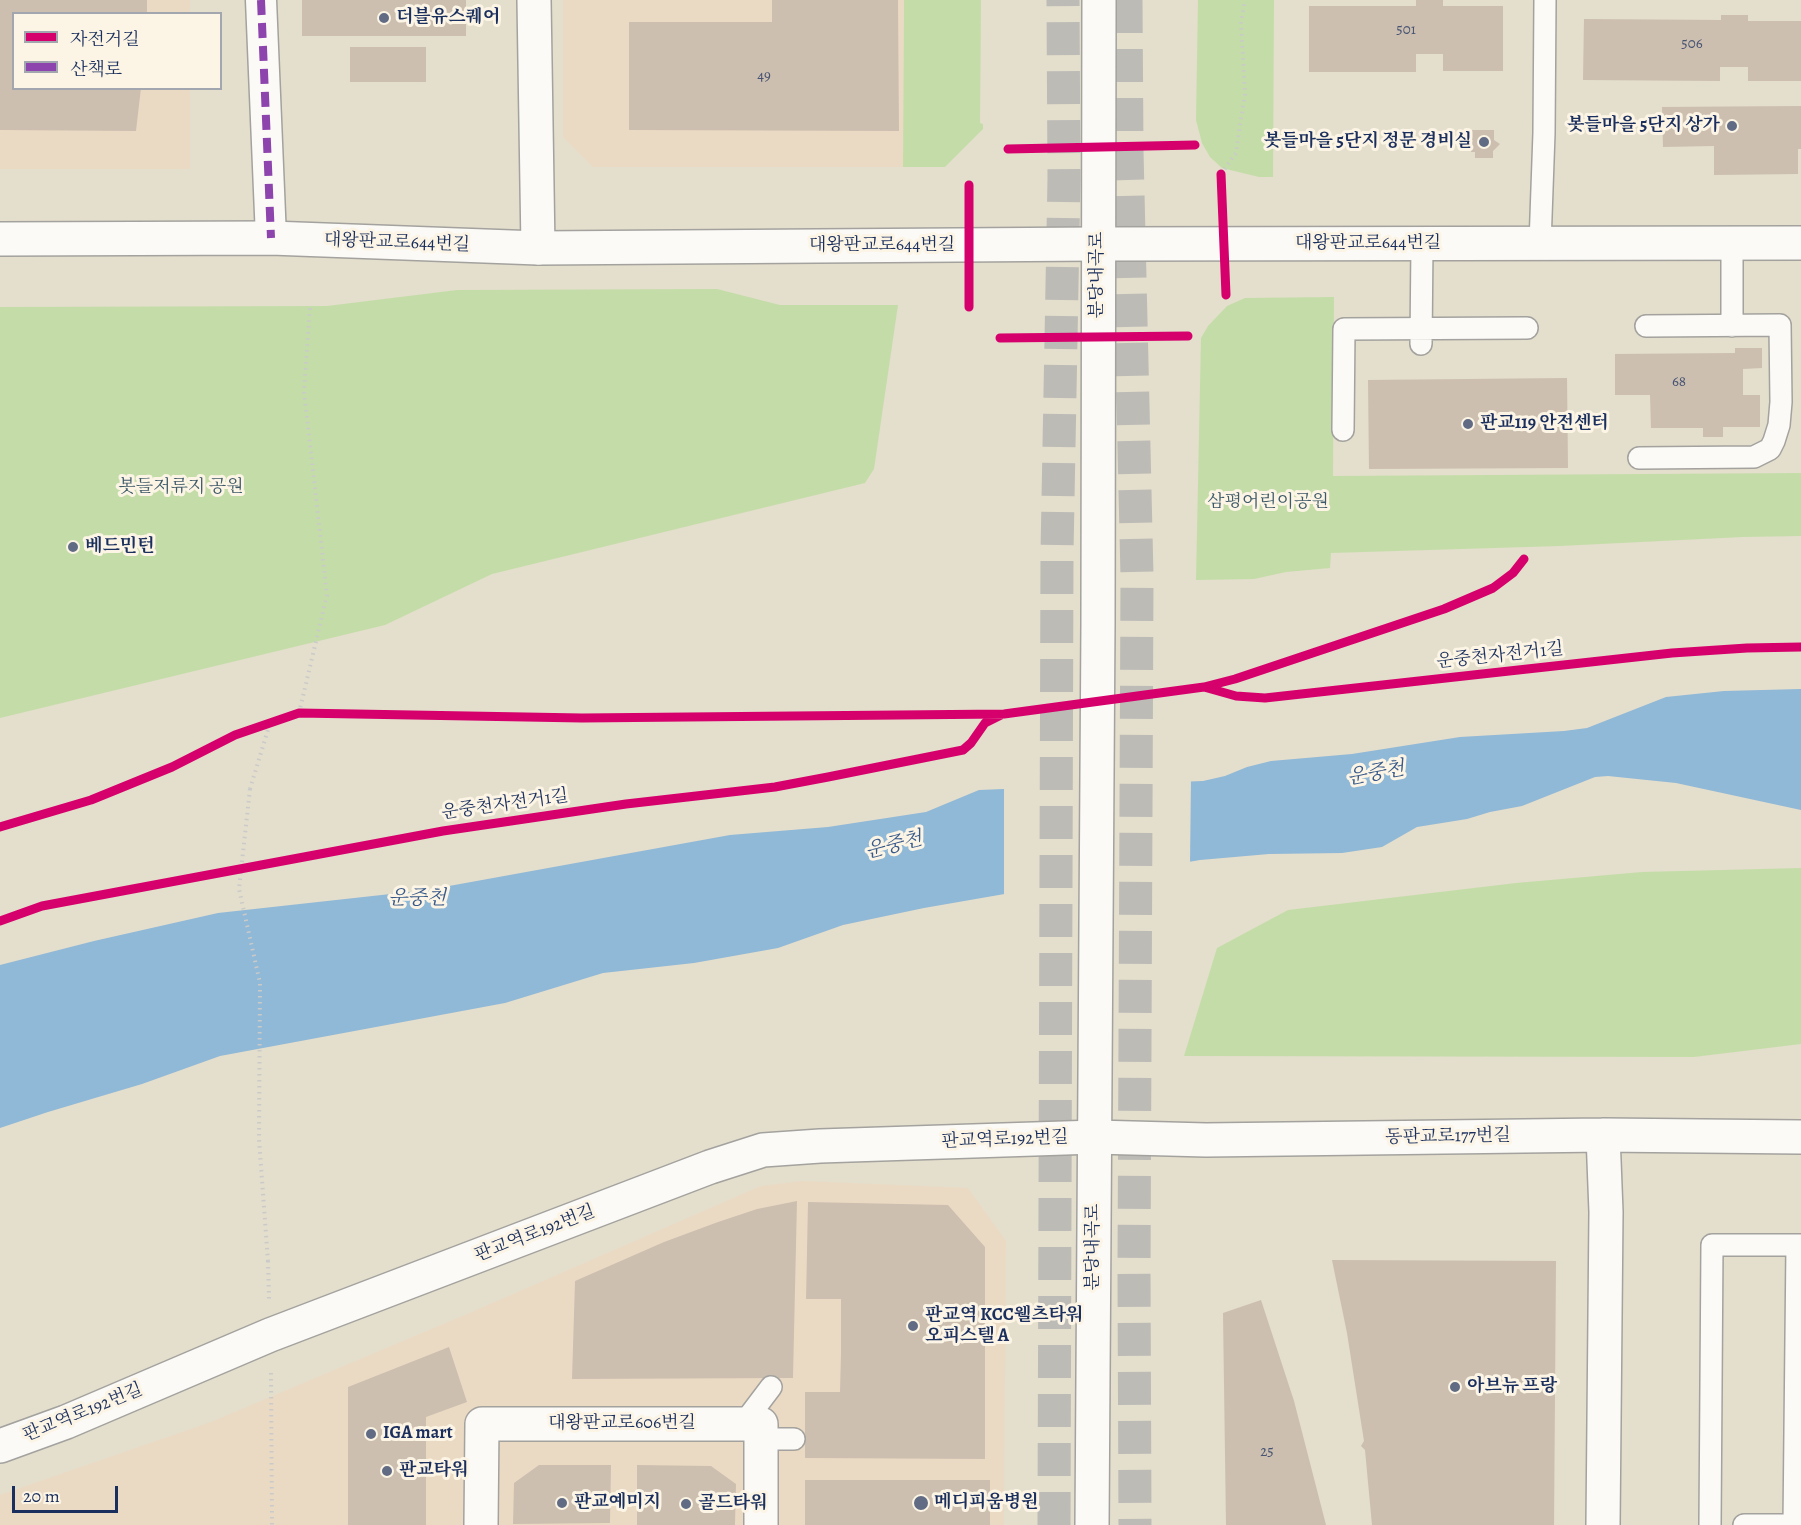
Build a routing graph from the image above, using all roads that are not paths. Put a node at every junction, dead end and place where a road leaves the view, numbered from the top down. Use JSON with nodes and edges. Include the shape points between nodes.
{"nodes":[{"id":1,"x":261,"y":0,"type":"edge"},
{"id":2,"x":534,"y":0,"type":"edge"},
{"id":3,"x":1099,"y":0,"type":"edge"},
{"id":4,"x":1545,"y":0,"type":"edge"},
{"id":5,"x":271,"y":238,"type":"junction"},
{"id":6,"x":0,"y":239,"type":"edge"},
{"id":7,"x":1732,"y":243,"type":"junction"},
{"id":8,"x":1801,"y":243,"type":"edge"},
{"id":9,"x":1097,"y":244,"type":"junction"},
{"id":10,"x":1422,"y":244,"type":"junction"},
{"id":11,"x":1540,"y":244,"type":"junction"},
{"id":12,"x":538,"y":248,"type":"junction"},
{"id":13,"x":1646,"y":326,"type":"dead end"},
{"id":14,"x":1732,"y":326,"type":"junction"},
{"id":15,"x":1527,"y":328,"type":"dead end"},
{"id":16,"x":1421,"y":336,"type":"junction"},
{"id":17,"x":1343,"y":430,"type":"dead end"},
{"id":18,"x":1639,"y":459,"type":"dead end"},
{"id":19,"x":1603,"y":1135,"type":"junction"},
{"id":20,"x":1095,"y":1137,"type":"junction"},
{"id":21,"x":1801,"y":1137,"type":"edge"},
{"id":22,"x":1799,"y":1245,"type":"edge"},
{"id":23,"x":771,"y":1387,"type":"dead end"},
{"id":24,"x":752,"y":1432,"type":"junction"},
{"id":25,"x":794,"y":1439,"type":"dead end"},
{"id":26,"x":0,"y":1446,"type":"edge"},
{"id":27,"x":481,"y":1525,"type":"edge"},
{"id":28,"x":761,"y":1525,"type":"edge"},
{"id":29,"x":1092,"y":1525,"type":"edge"},
{"id":30,"x":1603,"y":1525,"type":"edge"},
{"id":31,"x":1710,"y":1525,"type":"edge"},
{"id":32,"x":1744,"y":1525,"type":"edge"},
{"id":33,"x":1794,"y":1525,"type":"edge"},
{"id":34,"x":1801,"y":1525,"type":"edge"}],
"edges":[{"from":1,"to":5,"type":"street"},
{"from":2,"to":12,"type":"street"},
{"from":3,"to":9,"type":"street","name":"분당내곡로"},
{"from":4,"to":11,"type":"lane"},
{"from":5,"to":6,"type":"street","name":"대왕판교로644번길"},
{"from":5,"to":12,"type":"street","name":"대왕판교로644번길"},
{"from":7,"to":8,"type":"street","name":"대왕판교로644번길"},
{"from":7,"to":11,"type":"street","name":"대왕판교로644번길"},
{"from":7,"to":14,"type":"lane"},
{"from":9,"to":10,"type":"street","name":"대왕판교로644번길"},
{"from":9,"to":12,"type":"street","name":"대왕판교로644번길"},
{"from":9,"to":20,"type":"street","name":"분당내곡로"},
{"from":10,"to":11,"type":"street","name":"대왕판교로644번길"},
{"from":10,"to":16,"type":"lane"},
{"from":13,"to":14,"type":"lane"},
{"from":14,"to":18,"type":"lane","via":[[1780,325],[1779,425],[1770,449],[1744,459]]},
{"from":15,"to":16,"type":"lane"},
{"from":16,"to":17,"type":"lane","via":[[1344,329]]},
{"from":19,"to":20,"type":"street","name":"동판교로177번길","via":[[1206,1140]]},
{"from":19,"to":21,"type":"street","name":"동판교로177번길"},
{"from":19,"to":30,"type":"street"},
{"from":20,"to":26,"type":"street","name":"판교역로192번길","via":[[764,1150],[710,1167],[270,1335]]},
{"from":20,"to":29,"type":"street","name":"분당내곡로"},
{"from":22,"to":31,"type":"lane","via":[[1712,1245]]},
{"from":22,"to":33,"type":"lane"},
{"from":23,"to":24,"type":"lane"},
{"from":24,"to":25,"type":"lane"},
{"from":24,"to":27,"type":"street","name":"대왕판교로606번길","via":[[482,1424]]},
{"from":24,"to":28,"type":"street"},
{"from":32,"to":33,"type":"lane"},
{"from":33,"to":34,"type":"lane"}]}
